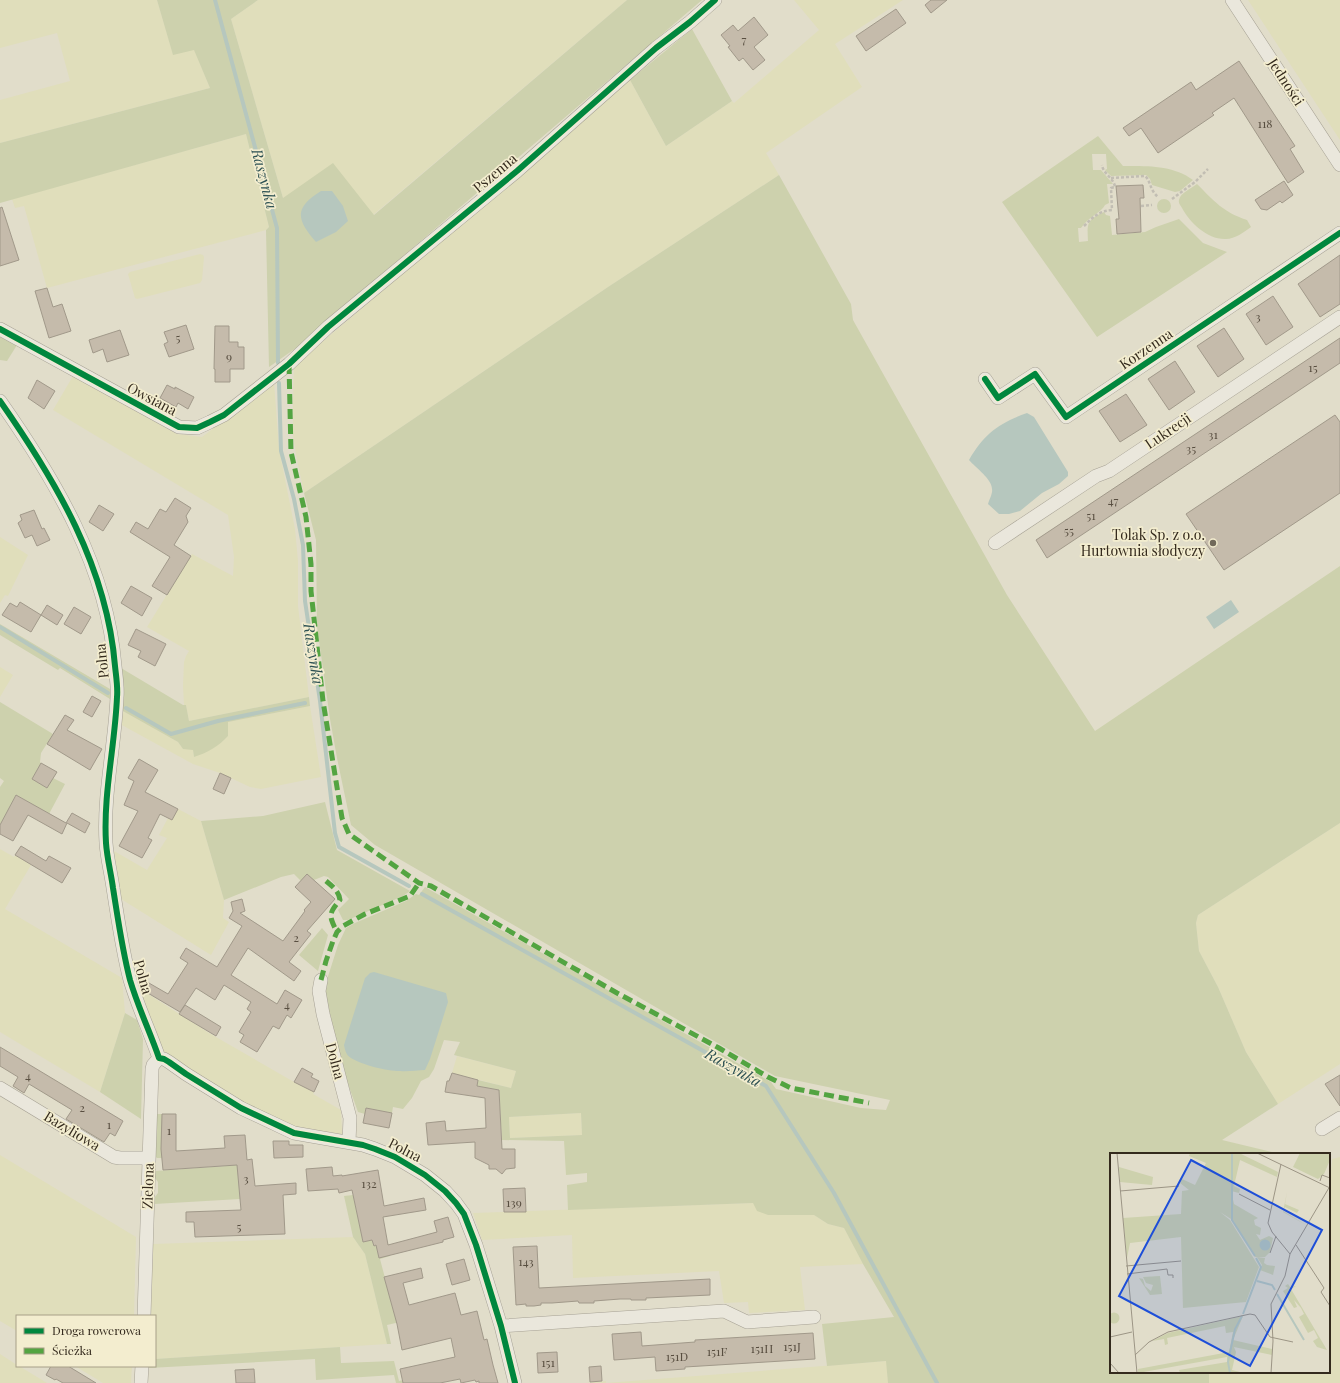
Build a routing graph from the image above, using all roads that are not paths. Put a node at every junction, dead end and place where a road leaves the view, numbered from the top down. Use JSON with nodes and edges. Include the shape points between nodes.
{"nodes":[{"id":1,"x":715,"y":0,"type":"edge"},
{"id":2,"x":1232,"y":0,"type":"edge"},
{"id":3,"x":1340,"y":165,"type":"edge"},
{"id":4,"x":1340,"y":233,"type":"edge"},
{"id":5,"x":1340,"y":317,"type":"edge"},
{"id":6,"x":0,"y":329,"type":"edge"},
{"id":7,"x":289,"y":364,"type":"joint"},
{"id":8,"x":985,"y":378,"type":"dead end"},
{"id":9,"x":0,"y":401,"type":"edge"},
{"id":10,"x":995,"y":543,"type":"dead end"},
{"id":11,"x":321,"y":980,"type":"dead end"},
{"id":12,"x":159,"y":1058,"type":"junction"},
{"id":13,"x":0,"y":1088,"type":"edge"},
{"id":14,"x":1340,"y":1118,"type":"edge"},
{"id":15,"x":1322,"y":1129,"type":"dead end"},
{"id":16,"x":349,"y":1142,"type":"junction"},
{"id":17,"x":149,"y":1158,"type":"junction"},
{"id":18,"x":144,"y":1315,"type":"edge"},
{"id":19,"x":814,"y":1318,"type":"dead end"},
{"id":20,"x":500,"y":1326,"type":"junction"},
{"id":21,"x":142,"y":1367,"type":"edge"},
{"id":22,"x":141,"y":1383,"type":"edge"},
{"id":23,"x":515,"y":1383,"type":"edge"}],
"edges":[{"from":1,"to":7,"type":"street","name":"Pszenna","via":[[656,48],[517,171],[328,327]]},
{"from":2,"to":3,"type":"street","name":"Jedności"},
{"from":4,"to":8,"type":"street","name":"Korzenna","via":[[1066,417],[1036,374],[998,398]]},
{"from":5,"to":10,"type":"street","name":"Lukrecji"},
{"from":6,"to":7,"type":"street","name":"Owsiana","via":[[161,418],[185,428],[197,428],[224,414]]},
{"from":9,"to":12,"type":"street","name":"Polna","via":[[21,431],[79,531],[104,600],[113,642],[118,696],[106,812],[107,861],[125,959],[137,1002]]},
{"from":11,"to":16,"type":"street","name":"Dolna","via":[[319,991],[323,1014],[350,1118]]},
{"from":12,"to":16,"type":"street","name":"Polna","via":[[241,1108],[294,1133]]},
{"from":12,"to":17,"type":"street","name":"Zielona","via":[[152,1069]]},
{"from":13,"to":17,"type":"street","name":"Bazyliowa","via":[[114,1157]]},
{"from":14,"to":15,"type":"street"},
{"from":16,"to":20,"type":"street","name":"Polna","via":[[395,1157],[425,1175],[456,1203],[464,1214],[476,1245]]},
{"from":17,"to":18,"type":"street","name":"Zielona"},
{"from":19,"to":20,"type":"street","via":[[747,1322],[724,1311]]},
{"from":20,"to":23,"type":"street","name":"Polna"},
{"from":21,"to":22,"type":"street"}]}
